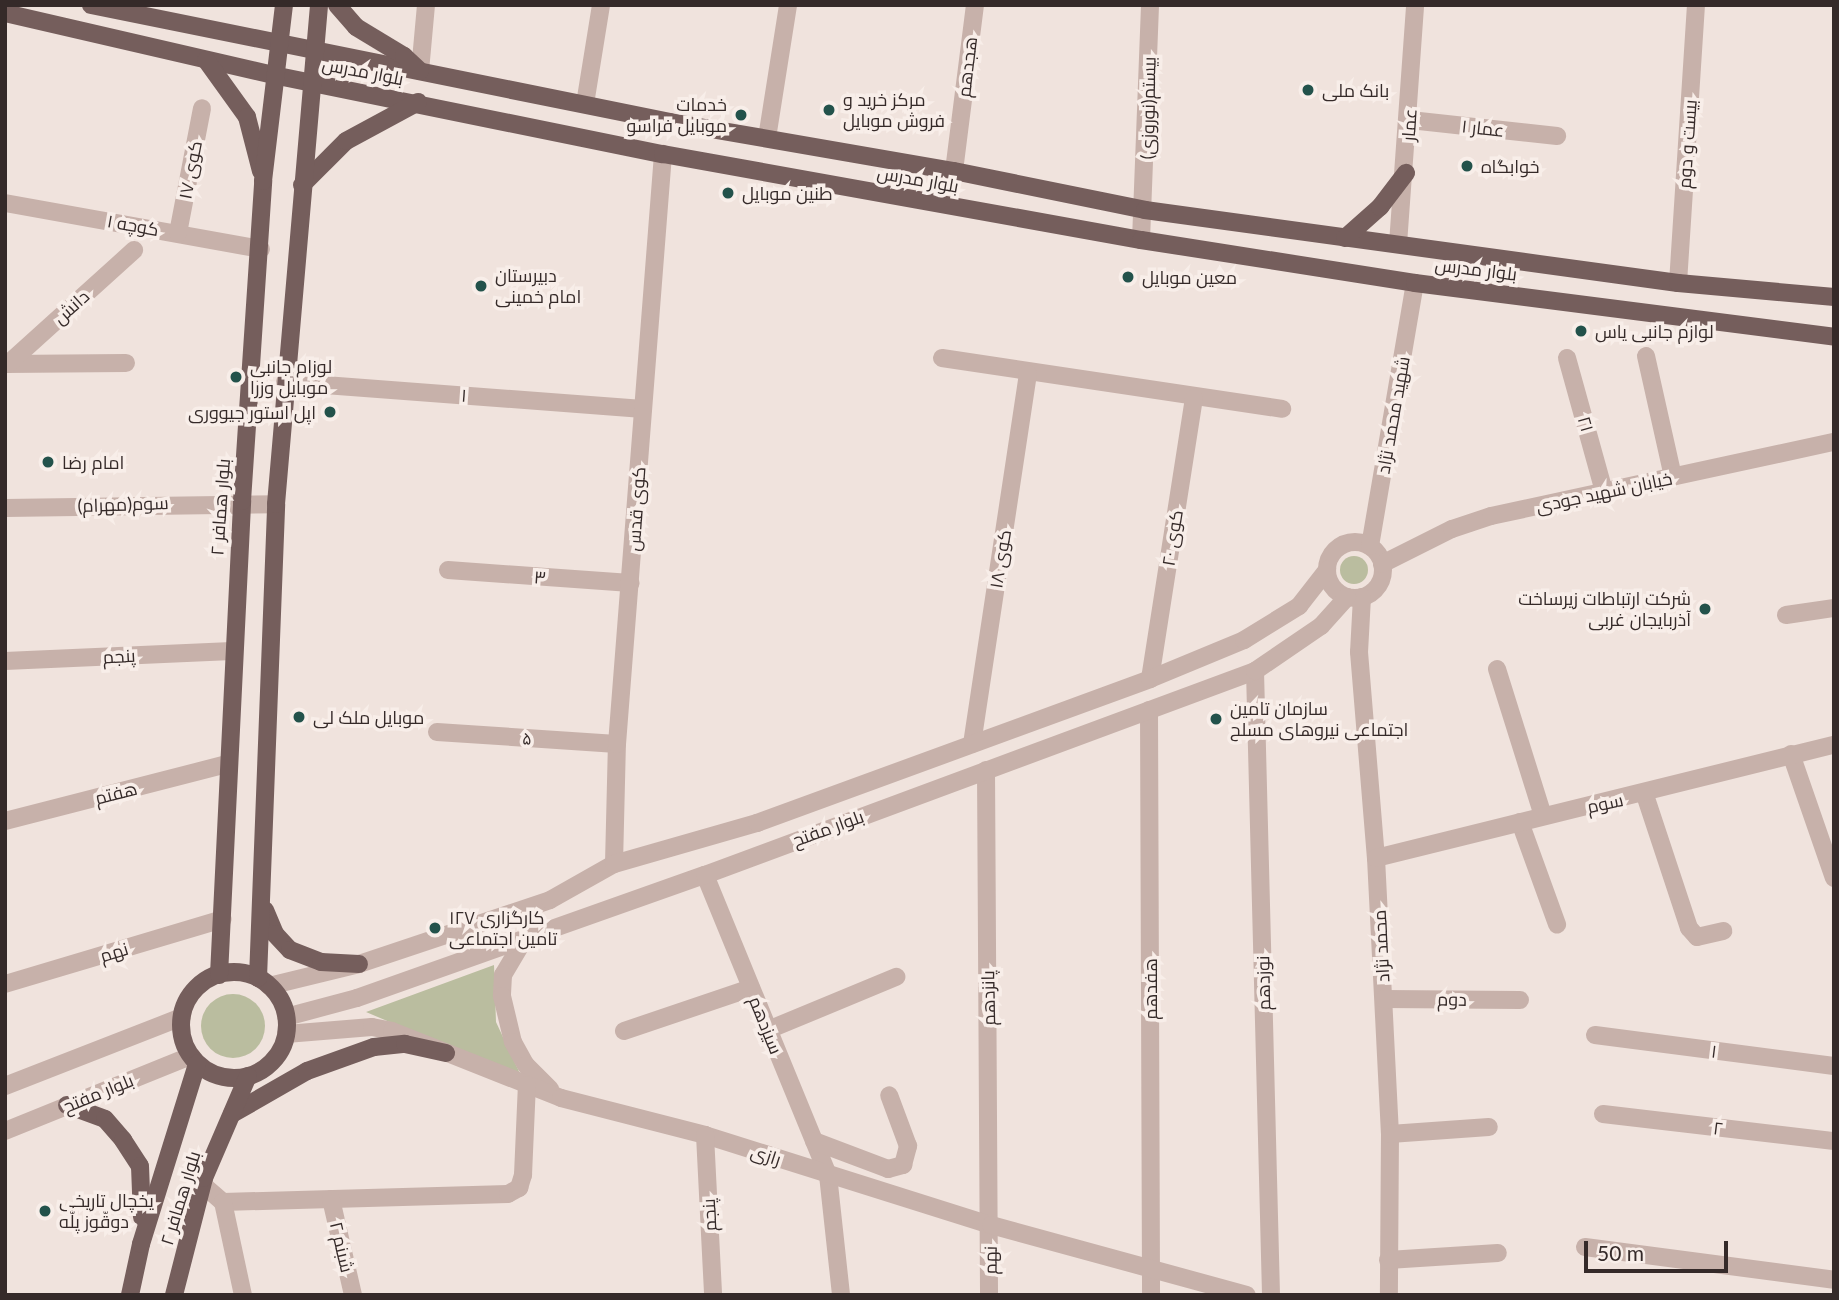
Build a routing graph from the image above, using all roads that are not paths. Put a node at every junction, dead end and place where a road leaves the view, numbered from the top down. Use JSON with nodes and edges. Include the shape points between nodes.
{"nodes":[{"id":1,"x":91,"y":5,"type":"edge"},
{"id":2,"x":284,"y":5,"type":"edge"},
{"id":3,"x":319,"y":5,"type":"edge"},
{"id":4,"x":337,"y":5,"type":"edge"},
{"id":5,"x":426,"y":5,"type":"edge"},
{"id":6,"x":601,"y":5,"type":"edge"},
{"id":7,"x":788,"y":5,"type":"edge"},
{"id":8,"x":975,"y":5,"type":"edge"},
{"id":9,"x":1150,"y":5,"type":"edge"},
{"id":10,"x":1415,"y":5,"type":"edge"},
{"id":11,"x":1696,"y":5,"type":"edge"},
{"id":12,"x":5,"y":13,"type":"edge"},
{"id":13,"x":281,"y":44,"type":"junction"},
{"id":14,"x":314,"y":49,"type":"junction"},
{"id":15,"x":206,"y":60,"type":"junction"},
{"id":16,"x":420,"y":71,"type":"junction"},
{"id":17,"x":278,"y":76,"type":"junction"},
{"id":18,"x":310,"y":82,"type":"junction"},
{"id":19,"x":418,"y":102,"type":"junction"},
{"id":20,"x":585,"y":104,"type":"junction"},
{"id":21,"x":202,"y":108,"type":"dead end"},
{"id":22,"x":1410,"y":120,"type":"junction"},
{"id":23,"x":670,"y":122,"type":"junction"},
{"id":24,"x":1557,"y":135,"type":"dead end"},
{"id":25,"x":767,"y":138,"type":"junction"},
{"id":26,"x":663,"y":153,"type":"junction"},
{"id":27,"x":954,"y":171,"type":"junction"},
{"id":28,"x":1405,"y":173,"type":"junction"},
{"id":29,"x":263,"y":181,"type":"junction"},
{"id":30,"x":302,"y":185,"type":"junction"},
{"id":31,"x":5,"y":203,"type":"edge"},
{"id":32,"x":1146,"y":210,"type":"junction"},
{"id":33,"x":178,"y":233,"type":"junction"},
{"id":34,"x":1345,"y":238,"type":"junction"},
{"id":35,"x":1141,"y":240,"type":"junction"},
{"id":36,"x":1398,"y":244,"type":"junction"},
{"id":37,"x":261,"y":249,"type":"junction"},
{"id":38,"x":134,"y":250,"type":"dead end"},
{"id":39,"x":1415,"y":283,"type":"junction"},
{"id":40,"x":1678,"y":283,"type":"junction"},
{"id":41,"x":1834,"y":297,"type":"edge"},
{"id":42,"x":1675,"y":315,"type":"junction"},
{"id":43,"x":1834,"y":337,"type":"edge"},
{"id":44,"x":1646,"y":356,"type":"dead end"},
{"id":45,"x":942,"y":358,"type":"dead end"},
{"id":46,"x":1567,"y":358,"type":"dead end"},
{"id":47,"x":125,"y":363,"type":"dead end"},
{"id":48,"x":6,"y":364,"type":"edge"},
{"id":49,"x":1028,"y":374,"type":"junction"},
{"id":50,"x":285,"y":382,"type":"junction"},
{"id":51,"x":1194,"y":398,"type":"junction"},
{"id":52,"x":643,"y":409,"type":"junction"},
{"id":53,"x":1282,"y":409,"type":"dead end"},
{"id":54,"x":1834,"y":442,"type":"edge"},
{"id":55,"x":1673,"y":477,"type":"junction"},
{"id":56,"x":1604,"y":491,"type":"junction"},
{"id":57,"x":242,"y":501,"type":"junction"},
{"id":58,"x":276,"y":503,"type":"junction"},
{"id":59,"x":5,"y":508,"type":"edge"},
{"id":60,"x":1370,"y":546,"type":"junction"},
{"id":61,"x":1382,"y":564,"type":"junction"},
{"id":62,"x":448,"y":570,"type":"dead end"},
{"id":63,"x":1327,"y":570,"type":"junction"},
{"id":64,"x":631,"y":583,"type":"junction"},
{"id":65,"x":1355,"y":597,"type":"junction"},
{"id":66,"x":1834,"y":608,"type":"edge"},
{"id":67,"x":1786,"y":615,"type":"dead end"},
{"id":68,"x":232,"y":650,"type":"junction"},
{"id":69,"x":5,"y":661,"type":"edge"},
{"id":70,"x":1497,"y":669,"type":"dead end"},
{"id":71,"x":1255,"y":671,"type":"junction"},
{"id":72,"x":1150,"y":679,"type":"junction"},
{"id":73,"x":1149,"y":710,"type":"junction"},
{"id":74,"x":438,"y":732,"type":"dead end"},
{"id":75,"x":617,"y":744,"type":"junction"},
{"id":76,"x":972,"y":744,"type":"junction"},
{"id":77,"x":1834,"y":745,"type":"edge"},
{"id":78,"x":1791,"y":754,"type":"junction"},
{"id":79,"x":227,"y":764,"type":"junction"},
{"id":80,"x":904,"y":769,"type":"junction"},
{"id":81,"x":986,"y":770,"type":"junction"},
{"id":82,"x":1644,"y":794,"type":"junction"},
{"id":83,"x":914,"y":797,"type":"junction"},
{"id":84,"x":1543,"y":816,"type":"junction"},
{"id":85,"x":5,"y":821,"type":"edge"},
{"id":86,"x":1520,"y":822,"type":"junction"},
{"id":87,"x":1376,"y":858,"type":"junction"},
{"id":88,"x":614,"y":864,"type":"junction"},
{"id":89,"x":705,"y":875,"type":"junction"},
{"id":90,"x":1834,"y":878,"type":"edge"},
{"id":91,"x":263,"y":907,"type":"junction"},
{"id":92,"x":223,"y":919,"type":"junction"},
{"id":93,"x":1557,"y":924,"type":"dead end"},
{"id":94,"x":1723,"y":931,"type":"dead end"},
{"id":95,"x":525,"y":938,"type":"junction"},
{"id":96,"x":351,"y":966,"type":"junction"},
{"id":97,"x":219,"y":975,"type":"junction"},
{"id":98,"x":896,"y":977,"type":"dead end"},
{"id":99,"x":263,"y":982,"type":"junction"},
{"id":100,"x":5,"y":984,"type":"edge"},
{"id":101,"x":751,"y":988,"type":"junction"},
{"id":102,"x":357,"y":998,"type":"junction"},
{"id":103,"x":1384,"y":999,"type":"junction"},
{"id":104,"x":1520,"y":1000,"type":"dead end"},
{"id":105,"x":182,"y":1017,"type":"junction"},
{"id":106,"x":286,"y":1025,"type":"junction"},
{"id":107,"x":768,"y":1030,"type":"junction"},
{"id":108,"x":624,"y":1031,"type":"dead end"},
{"id":109,"x":1595,"y":1035,"type":"dead end"},
{"id":110,"x":446,"y":1053,"type":"junction"},
{"id":111,"x":194,"y":1060,"type":"junction"},
{"id":112,"x":1834,"y":1066,"type":"edge"},
{"id":113,"x":248,"y":1076,"type":"junction"},
{"id":114,"x":5,"y":1086,"type":"edge"},
{"id":115,"x":527,"y":1086,"type":"junction"},
{"id":116,"x":889,"y":1095,"type":"dead end"},
{"id":117,"x":561,"y":1098,"type":"junction"},
{"id":118,"x":67,"y":1105,"type":"junction"},
{"id":119,"x":232,"y":1114,"type":"junction"},
{"id":120,"x":1603,"y":1114,"type":"dead end"},
{"id":121,"x":1489,"y":1126,"type":"dead end"},
{"id":122,"x":5,"y":1131,"type":"edge"},
{"id":123,"x":1390,"y":1134,"type":"junction"},
{"id":124,"x":705,"y":1135,"type":"junction"},
{"id":125,"x":814,"y":1141,"type":"junction"},
{"id":126,"x":1834,"y":1141,"type":"edge"},
{"id":127,"x":828,"y":1175,"type":"junction"},
{"id":128,"x":202,"y":1184,"type":"junction"},
{"id":129,"x":331,"y":1199,"type":"junction"},
{"id":130,"x":223,"y":1202,"type":"junction"},
{"id":131,"x":990,"y":1225,"type":"junction"},
{"id":132,"x":141,"y":1244,"type":"junction"},
{"id":133,"x":1585,"y":1247,"type":"dead end"},
{"id":134,"x":1498,"y":1253,"type":"dead end"},
{"id":135,"x":1388,"y":1260,"type":"junction"},
{"id":136,"x":1151,"y":1267,"type":"junction"},
{"id":137,"x":1834,"y":1280,"type":"edge"},
{"id":138,"x":130,"y":1295,"type":"edge"},
{"id":139,"x":174,"y":1295,"type":"edge"},
{"id":140,"x":243,"y":1295,"type":"edge"},
{"id":141,"x":353,"y":1295,"type":"edge"},
{"id":142,"x":713,"y":1295,"type":"edge"},
{"id":143,"x":841,"y":1295,"type":"edge"},
{"id":144,"x":989,"y":1295,"type":"edge"},
{"id":145,"x":1150,"y":1295,"type":"edge"},
{"id":146,"x":1247,"y":1295,"type":"edge"},
{"id":147,"x":1271,"y":1295,"type":"edge"},
{"id":148,"x":1389,"y":1295,"type":"edge"}],
"edges":[{"from":1,"to":13,"type":"main road","name":"بلوار مدرس"},
{"from":2,"to":13,"type":"main road","name":"بلوار همافر ۲"},
{"from":3,"to":14,"type":"main road"},
{"from":4,"to":16,"type":"main road","via":[[356,27]]},
{"from":5,"to":16,"type":"street"},
{"from":6,"to":20,"type":"street"},
{"from":7,"to":25,"type":"street"},
{"from":8,"to":27,"type":"street","name":"هجدهم"},
{"from":9,"to":32,"type":"street","name":"بیستم(نوروزی)"},
{"from":10,"to":22,"type":"street","name":"عمار"},
{"from":11,"to":40,"type":"street","name":"بیست و دوم"},
{"from":12,"to":15,"type":"main road","name":"بلوار مدرس"},
{"from":13,"to":14,"type":"main road","name":"بلوار مدرس"},
{"from":13,"to":17,"type":"main road","name":"بلوار همافر ۲"},
{"from":14,"to":16,"type":"main road","name":"بلوار مدرس"},
{"from":14,"to":18,"type":"main road"},
{"from":15,"to":17,"type":"main road","name":"بلوار مدرس"},
{"from":15,"to":29,"type":"main road","via":[[247,117]]},
{"from":16,"to":20,"type":"main road","name":"بلوار مدرس"},
{"from":17,"to":18,"type":"main road","name":"بلوار مدرس"},
{"from":17,"to":29,"type":"main road","name":"بلوار همافر ۲"},
{"from":18,"to":19,"type":"main road","name":"بلوار مدرس"},
{"from":18,"to":30,"type":"main road"},
{"from":19,"to":26,"type":"main road","name":"بلوار مدرس"},
{"from":19,"to":30,"type":"main road","via":[[346,141]]},
{"from":20,"to":23,"type":"main road","name":"بلوار مدرس"},
{"from":21,"to":33,"type":"street","name":"کوی ۱۷"},
{"from":22,"to":24,"type":"street","name":"عمار ۱"},
{"from":22,"to":28,"type":"street","name":"عمار"},
{"from":23,"to":25,"type":"main road","name":"بلوار مدرس"},
{"from":23,"to":26,"type":"main road"},
{"from":25,"to":27,"type":"main road","name":"بلوار مدرس"},
{"from":26,"to":35,"type":"main road","name":"بلوار مدرس"},
{"from":26,"to":52,"type":"street","name":"کوی قدس"},
{"from":27,"to":32,"type":"main road","name":"بلوار مدرس"},
{"from":28,"to":34,"type":"main road","via":[[1380,207]]},
{"from":28,"to":36,"type":"street","name":"عمار"},
{"from":29,"to":37,"type":"main road","name":"بلوار همافر ۲"},
{"from":30,"to":50,"type":"main road"},
{"from":31,"to":33,"type":"street","name":"کوچه ۱"},
{"from":32,"to":34,"type":"main road","name":"بلوار مدرس"},
{"from":32,"to":35,"type":"street","name":"بیستم(نوروزی)"},
{"from":33,"to":37,"type":"street","name":"کوچه ۱"},
{"from":34,"to":36,"type":"main road","name":"بلوار مدرس"},
{"from":35,"to":39,"type":"main road","name":"بلوار مدرس"},
{"from":36,"to":40,"type":"main road","name":"بلوار مدرس"},
{"from":37,"to":57,"type":"main road","name":"بلوار همافر ۲"},
{"from":38,"to":48,"type":"street","name":"دانش"},
{"from":39,"to":42,"type":"main road","name":"بلوار مدرس"},
{"from":39,"to":60,"type":"street","name":"شهید محمد نژاد"},
{"from":40,"to":41,"type":"main road","name":"بلوار مدرس"},
{"from":40,"to":42,"type":"main road"},
{"from":42,"to":43,"type":"main road","name":"بلوار مدرس"},
{"from":44,"to":55,"type":"street"},
{"from":45,"to":49,"type":"street"},
{"from":46,"to":56,"type":"street","name":"۲۱"},
{"from":47,"to":48,"type":"street"},
{"from":49,"to":51,"type":"street"},
{"from":49,"to":76,"type":"street","name":"کوی ۱۸"},
{"from":50,"to":52,"type":"street","name":"۱"},
{"from":50,"to":58,"type":"main road"},
{"from":51,"to":53,"type":"street"},
{"from":51,"to":72,"type":"street","name":"کوی ۲۰"},
{"from":52,"to":64,"type":"street","name":"کوی قدس"},
{"from":54,"to":55,"type":"street","name":"خیابان شهید جودی"},
{"from":55,"to":56,"type":"street","name":"خیابان شهید جودی"},
{"from":56,"to":61,"type":"street","name":"خیابان شهید جودی","via":[[1452,529]]},
{"from":57,"to":58,"type":"street","name":"سوم(مهرام)"},
{"from":57,"to":59,"type":"street","name":"سوم(مهرام)"},
{"from":57,"to":68,"type":"main road","name":"بلوار همافر ۲"},
{"from":58,"to":91,"type":"main road"},
{"from":60,"to":61,"type":"street"},
{"from":60,"to":63,"type":"street","via":[[1356,542],[1342,546],[1331,555]]},
{"from":61,"to":65,"type":"street","via":[[1379,584]]},
{"from":62,"to":64,"type":"street","name":"۳"},
{"from":63,"to":65,"type":"street","via":[[1335,589]]},
{"from":63,"to":72,"type":"street","name":"بلوار مفتح","via":[[1299,606],[1244,640]]},
{"from":64,"to":75,"type":"street","name":"کوی قدس"},
{"from":65,"to":71,"type":"street","name":"بلوار مفتح"},
{"from":65,"to":87,"type":"street","name":"محمد نژاد"},
{"from":66,"to":67,"type":"street"},
{"from":68,"to":69,"type":"street","name":"پنجم"},
{"from":68,"to":79,"type":"main road","name":"بلوار همافر ۲"},
{"from":70,"to":84,"type":"street"},
{"from":71,"to":73,"type":"street","name":"بلوار مفتح"},
{"from":71,"to":147,"type":"street","name":"نوزدهم"},
{"from":72,"to":76,"type":"street","name":"بلوار مفتح"},
{"from":73,"to":81,"type":"street","name":"بلوار مفتح"},
{"from":73,"to":136,"type":"street","name":"هفدهم"},
{"from":74,"to":75,"type":"street","name":"۵"},
{"from":75,"to":88,"type":"street","name":"کوی قدس"},
{"from":76,"to":80,"type":"street","name":"بلوار مفتح"},
{"from":77,"to":78,"type":"street","name":"سوم"},
{"from":78,"to":82,"type":"street","name":"سوم"},
{"from":78,"to":90,"type":"street"},
{"from":79,"to":85,"type":"street","name":"هفتم"},
{"from":79,"to":92,"type":"main road","name":"بلوار همافر ۲"},
{"from":80,"to":83,"type":"street"},
{"from":80,"to":88,"type":"street","name":"بلوار مفتح","via":[[757,823]]},
{"from":81,"to":83,"type":"street","name":"بلوار مفتح"},
{"from":81,"to":131,"type":"street","name":"پانزدهم"},
{"from":82,"to":84,"type":"street","name":"سوم"},
{"from":82,"to":94,"type":"street","via":[[1689,928],[1697,937]]},
{"from":83,"to":89,"type":"street","name":"بلوار مفتح"},
{"from":84,"to":86,"type":"street","name":"سوم"},
{"from":86,"to":87,"type":"street","name":"سوم"},
{"from":86,"to":93,"type":"street"},
{"from":87,"to":103,"type":"street","name":"محمد نژاد"},
{"from":88,"to":96,"type":"street","name":"بلوار مفتح","via":[[550,900]]},
{"from":89,"to":95,"type":"street","name":"بلوار مفتح"},
{"from":89,"to":101,"type":"street","name":"سیزدهم"},
{"from":91,"to":96,"type":"main road","via":[[275,934],[290,950],[321,962]]},
{"from":91,"to":99,"type":"main road"},
{"from":92,"to":97,"type":"main road","name":"بلوار همافر ۲"},
{"from":92,"to":100,"type":"street","name":"نهم"},
{"from":95,"to":102,"type":"street","name":"بلوار مفتح"},
{"from":95,"to":117,"type":"street","via":[[503,975],[506,1018],[526,1065]]},
{"from":96,"to":99,"type":"street","name":"بلوار مفتح"},
{"from":96,"to":102,"type":"street","via":[[338,982]]},
{"from":97,"to":99,"type":"main road"},
{"from":97,"to":105,"type":"main road","via":[[194,990]]},
{"from":98,"to":107,"type":"street"},
{"from":99,"to":106,"type":"main road"},
{"from":101,"to":107,"type":"street","name":"سیزدهم"},
{"from":101,"to":108,"type":"street"},
{"from":102,"to":106,"type":"street","name":"بلوار مفتح"},
{"from":103,"to":104,"type":"street","name":"دوم"},
{"from":103,"to":123,"type":"street","name":"محمد نژاد"},
{"from":105,"to":111,"type":"main road","via":[[181,1030]]},
{"from":105,"to":114,"type":"street"},
{"from":106,"to":110,"type":"street","name":"رازی","via":[[372,1027]]},
{"from":106,"to":113,"type":"main road","via":[[272,1062]]},
{"from":107,"to":125,"type":"street","name":"سیزدهم"},
{"from":109,"to":112,"type":"street","name":"۱"},
{"from":110,"to":115,"type":"street","name":"رازی"},
{"from":110,"to":119,"type":"main road","via":[[405,1044],[374,1047],[307,1072]]},
{"from":111,"to":113,"type":"main road","via":[[219,1076]]},
{"from":111,"to":118,"type":"street","name":"بلوار مفتح"},
{"from":111,"to":132,"type":"main road","name":"بلوار همافر ۲"},
{"from":113,"to":119,"type":"main road","name":"بلوار همافر ۲"},
{"from":115,"to":117,"type":"street","name":"رازی"},
{"from":115,"to":129,"type":"street","via":[[519,1188],[508,1194]]},
{"from":116,"to":125,"type":"street","via":[[908,1146],[903,1165],[888,1169]]},
{"from":117,"to":124,"type":"street","name":"رازی"},
{"from":118,"to":122,"type":"street","name":"بلوار مفتح"},
{"from":118,"to":132,"type":"main road","via":[[105,1119],[140,1166],[144,1188]]},
{"from":119,"to":128,"type":"main road","name":"بلوار همافر ۲"},
{"from":120,"to":126,"type":"street","name":"۲"},
{"from":121,"to":123,"type":"street"},
{"from":123,"to":135,"type":"street","name":"محمد نژاد"},
{"from":124,"to":127,"type":"street","name":"رازی"},
{"from":124,"to":142,"type":"street","name":"پنجم"},
{"from":125,"to":127,"type":"street","name":"سیزدهم"},
{"from":127,"to":131,"type":"street","name":"رازی"},
{"from":127,"to":143,"type":"street","name":"سیزدهم"},
{"from":128,"to":130,"type":"street"},
{"from":128,"to":139,"type":"main road","name":"بلوار همافر ۲"},
{"from":129,"to":130,"type":"street"},
{"from":129,"to":141,"type":"street","name":"شبنم ۲"},
{"from":130,"to":140,"type":"street"},
{"from":131,"to":136,"type":"street","name":"رازی"},
{"from":131,"to":144,"type":"street","name":"نهم"},
{"from":132,"to":138,"type":"main road","name":"بلوار همافر ۲"},
{"from":133,"to":137,"type":"street"},
{"from":134,"to":135,"type":"street"},
{"from":135,"to":148,"type":"street","name":"محمد نژاد"},
{"from":136,"to":145,"type":"street","name":"هفدهم"},
{"from":136,"to":146,"type":"street","name":"رازی"}]}
